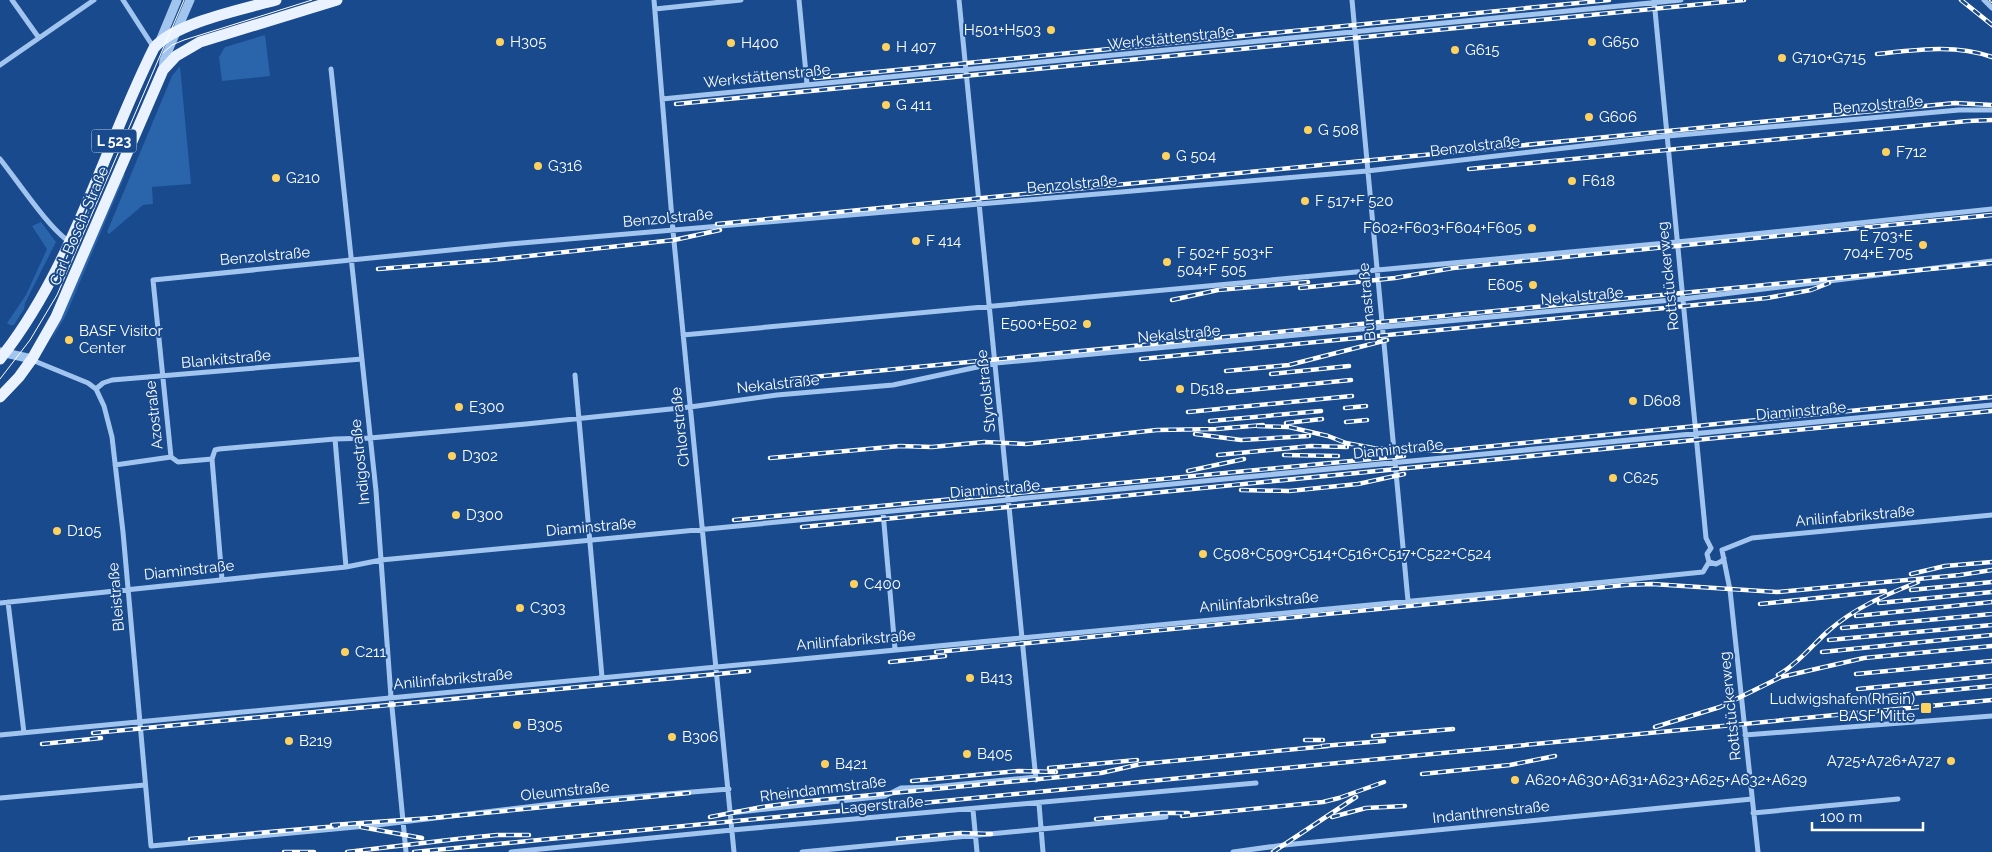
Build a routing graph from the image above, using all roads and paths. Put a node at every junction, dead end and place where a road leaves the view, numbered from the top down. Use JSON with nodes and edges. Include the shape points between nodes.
{"nodes":[{"id":1,"x":12,"y":0,"type":"edge"},
{"id":2,"x":94,"y":0,"type":"edge"},
{"id":3,"x":123,"y":0,"type":"edge"},
{"id":4,"x":177,"y":0,"type":"edge"},
{"id":5,"x":190,"y":0,"type":"edge"},
{"id":6,"x":276,"y":0,"type":"edge"},
{"id":7,"x":337,"y":0,"type":"edge"},
{"id":8,"x":654,"y":0,"type":"edge"},
{"id":9,"x":741,"y":0,"type":"edge"},
{"id":10,"x":799,"y":0,"type":"edge"},
{"id":11,"x":959,"y":0,"type":"edge"},
{"id":12,"x":1352,"y":0,"type":"edge"},
{"id":13,"x":1681,"y":0,"type":"edge"},
{"id":14,"x":1984,"y":0,"type":"edge"},
{"id":15,"x":1654,"y":1,"type":"edge"},
{"id":16,"x":1992,"y":8,"type":"edge"},
{"id":17,"x":655,"y":9,"type":"junction"},
{"id":18,"x":177,"y":30,"type":"junction"},
{"id":19,"x":1355,"y":32,"type":"junction"},
{"id":20,"x":39,"y":38,"type":"junction"},
{"id":21,"x":157,"y":45,"type":"junction"},
{"id":22,"x":0,"y":65,"type":"edge"},
{"id":23,"x":331,"y":69,"type":"dead end"},
{"id":24,"x":163,"y":70,"type":"junction"},
{"id":25,"x":968,"y":70,"type":"junction"},
{"id":26,"x":807,"y":84,"type":"junction"},
{"id":27,"x":662,"y":99,"type":"junction"},
{"id":28,"x":1992,"y":110,"type":"edge"},
{"id":29,"x":1668,"y":136,"type":"junction"},
{"id":30,"x":0,"y":159,"type":"edge"},
{"id":31,"x":1368,"y":172,"type":"junction"},
{"id":32,"x":980,"y":204,"type":"junction"},
{"id":33,"x":1992,"y":209,"type":"edge"},
{"id":34,"x":673,"y":231,"type":"junction"},
{"id":35,"x":70,"y":242,"type":"junction"},
{"id":36,"x":1677,"y":242,"type":"junction"},
{"id":37,"x":351,"y":261,"type":"junction"},
{"id":38,"x":1992,"y":261,"type":"edge"},
{"id":39,"x":1377,"y":270,"type":"junction"},
{"id":40,"x":153,"y":280,"type":"joint"},
{"id":41,"x":1683,"y":299,"type":"junction"},
{"id":42,"x":990,"y":306,"type":"junction"},
{"id":43,"x":1382,"y":328,"type":"junction"},
{"id":44,"x":683,"y":335,"type":"junction"},
{"id":45,"x":2,"y":354,"type":"edge"},
{"id":46,"x":32,"y":359,"type":"junction"},
{"id":47,"x":362,"y":359,"type":"junction"},
{"id":48,"x":996,"y":364,"type":"junction"},
{"id":49,"x":575,"y":375,"type":"dead end"},
{"id":50,"x":163,"y":377,"type":"junction"},
{"id":51,"x":96,"y":389,"type":"junction"},
{"id":52,"x":0,"y":397,"type":"edge"},
{"id":53,"x":1992,"y":405,"type":"edge"},
{"id":54,"x":690,"y":407,"type":"junction"},
{"id":55,"x":579,"y":418,"type":"junction"},
{"id":56,"x":1696,"y":433,"type":"junction"},
{"id":57,"x":370,"y":438,"type":"junction"},
{"id":58,"x":335,"y":439,"type":"junction"},
{"id":59,"x":171,"y":457,"type":"junction"},
{"id":60,"x":212,"y":459,"type":"junction"},
{"id":61,"x":1396,"y":462,"type":"junction"},
{"id":62,"x":115,"y":465,"type":"junction"},
{"id":63,"x":1009,"y":500,"type":"junction"},
{"id":64,"x":883,"y":512,"type":"junction"},
{"id":65,"x":1992,"y":515,"type":"edge"},
{"id":66,"x":702,"y":529,"type":"junction"},
{"id":67,"x":590,"y":540,"type":"junction"},
{"id":68,"x":1711,"y":548,"type":"junction"},
{"id":69,"x":1722,"y":550,"type":"junction"},
{"id":70,"x":1724,"y":558,"type":"junction"},
{"id":71,"x":381,"y":560,"type":"junction"},
{"id":72,"x":1709,"y":562,"type":"junction"},
{"id":73,"x":346,"y":567,"type":"junction"},
{"id":74,"x":222,"y":579,"type":"junction"},
{"id":75,"x":127,"y":589,"type":"junction"},
{"id":76,"x":1408,"y":601,"type":"junction"},
{"id":77,"x":8,"y":602,"type":"junction"},
{"id":78,"x":0,"y":603,"type":"edge"},
{"id":79,"x":1022,"y":637,"type":"junction"},
{"id":80,"x":895,"y":649,"type":"junction"},
{"id":81,"x":715,"y":666,"type":"junction"},
{"id":82,"x":602,"y":677,"type":"junction"},
{"id":83,"x":391,"y":697,"type":"junction"},
{"id":84,"x":1992,"y":716,"type":"edge"},
{"id":85,"x":140,"y":722,"type":"junction"},
{"id":86,"x":24,"y":733,"type":"junction"},
{"id":87,"x":0,"y":735,"type":"edge"},
{"id":88,"x":1745,"y":735,"type":"junction"},
{"id":89,"x":1036,"y":778,"type":"joint"},
{"id":90,"x":1256,"y":783,"type":"dead end"},
{"id":91,"x":145,"y":785,"type":"junction"},
{"id":92,"x":728,"y":789,"type":"junction"},
{"id":93,"x":0,"y":798,"type":"edge"},
{"id":94,"x":1752,"y":799,"type":"junction"},
{"id":95,"x":1898,"y":799,"type":"dead end"},
{"id":96,"x":1039,"y":804,"type":"junction"},
{"id":97,"x":973,"y":810,"type":"junction"},
{"id":98,"x":730,"y":813,"type":"junction"},
{"id":99,"x":1753,"y":813,"type":"junction"},
{"id":100,"x":1166,"y":817,"type":"dead end"},
{"id":101,"x":404,"y":822,"type":"junction"},
{"id":102,"x":1041,"y":829,"type":"junction"},
{"id":103,"x":732,"y":830,"type":"junction"},
{"id":104,"x":975,"y":835,"type":"junction"},
{"id":105,"x":151,"y":846,"type":"joint"},
{"id":106,"x":1258,"y":850,"type":"edge"},
{"id":107,"x":829,"y":851,"type":"edge"},
{"id":108,"x":406,"y":852,"type":"edge"},
{"id":109,"x":511,"y":852,"type":"edge"},
{"id":110,"x":734,"y":852,"type":"edge"},
{"id":111,"x":802,"y":852,"type":"edge"},
{"id":112,"x":977,"y":852,"type":"edge"},
{"id":113,"x":1043,"y":852,"type":"edge"},
{"id":114,"x":1233,"y":852,"type":"edge"},
{"id":115,"x":1758,"y":852,"type":"edge"}],
"edges":[{"from":1,"to":20,"type":"street"},
{"from":2,"to":20,"type":"street"},
{"from":3,"to":21,"type":"street"},
{"from":4,"to":21,"type":"street","name":"Carl-Bosch-Straße"},
{"from":5,"to":18,"type":"street","name":"Carl-Bosch-Straße"},
{"from":6,"to":18,"type":"main road"},
{"from":7,"to":24,"type":"main road","number":"L 523","via":[[200,42],[176,56]]},
{"from":8,"to":17,"type":"street","name":"Chlorstraße"},
{"from":9,"to":17,"type":"street"},
{"from":10,"to":26,"type":"street"},
{"from":11,"to":25,"type":"street","name":"Styrolstraße"},
{"from":12,"to":19,"type":"street","name":"Bunastraße"},
{"from":13,"to":15,"type":"street","name":"Werkstättenstraße"},
{"from":14,"to":16,"type":"street"},
{"from":15,"to":19,"type":"street","name":"Werkstättenstraße"},
{"from":15,"to":29,"type":"street","name":"Rottstückerweg"},
{"from":17,"to":27,"type":"street","name":"Chlorstraße"},
{"from":18,"to":21,"type":"main road"},
{"from":18,"to":24,"type":"street","name":"Carl-Bosch-Straße"},
{"from":19,"to":25,"type":"street","name":"Werkstättenstraße"},
{"from":19,"to":31,"type":"street","name":"Bunastraße"},
{"from":20,"to":22,"type":"street"},
{"from":21,"to":35,"type":"main road","name":"Carl-Bosch-Straße","number":"L 523"},
{"from":23,"to":37,"type":"street","name":"Indigostraße"},
{"from":24,"to":46,"type":"main road","name":"Carl-Bosch-Straße","number":"L 523","via":[[56,316]]},
{"from":25,"to":26,"type":"street","name":"Werkstättenstraße"},
{"from":25,"to":32,"type":"street","name":"Styrolstraße"},
{"from":26,"to":27,"type":"street","name":"Werkstättenstraße"},
{"from":27,"to":34,"type":"street","name":"Chlorstraße"},
{"from":28,"to":29,"type":"street","name":"Benzolstraße","via":[[1959,110]]},
{"from":29,"to":31,"type":"street","name":"Benzolstraße"},
{"from":29,"to":36,"type":"street","name":"Rottstückerweg"},
{"from":30,"to":35,"type":"street"},
{"from":31,"to":32,"type":"street","name":"Benzolstraße"},
{"from":31,"to":39,"type":"street","name":"Bunastraße"},
{"from":32,"to":34,"type":"street","name":"Benzolstraße"},
{"from":32,"to":42,"type":"street","name":"Styrolstraße"},
{"from":33,"to":36,"type":"street"},
{"from":34,"to":37,"type":"street","name":"Benzolstraße"},
{"from":34,"to":44,"type":"street","name":"Chlorstraße"},
{"from":35,"to":45,"type":"main road","name":"Carl-Bosch-Straße","number":"L 523","via":[[36,306]]},
{"from":36,"to":39,"type":"street"},
{"from":36,"to":41,"type":"street","name":"Rottstückerweg"},
{"from":37,"to":40,"type":"street","name":"Benzolstraße"},
{"from":37,"to":47,"type":"street","name":"Indigostraße"},
{"from":38,"to":41,"type":"street","name":"Nekalstraße"},
{"from":39,"to":42,"type":"street"},
{"from":39,"to":43,"type":"street","name":"Bunastraße"},
{"from":40,"to":50,"type":"street","name":"Azostraße"},
{"from":41,"to":43,"type":"street","name":"Nekalstraße"},
{"from":41,"to":56,"type":"street","name":"Rottstückerweg"},
{"from":42,"to":44,"type":"street"},
{"from":42,"to":48,"type":"street","name":"Styrolstraße"},
{"from":43,"to":48,"type":"street","name":"Nekalstraße"},
{"from":43,"to":61,"type":"street","name":"Bunastraße"},
{"from":44,"to":54,"type":"street","name":"Chlorstraße"},
{"from":45,"to":46,"type":"street"},
{"from":46,"to":51,"type":"street"},
{"from":46,"to":52,"type":"main road","name":"Carl-Bosch-Straße","number":"L 523"},
{"from":47,"to":50,"type":"street","name":"Blankitstraße"},
{"from":47,"to":57,"type":"street","name":"Indigostraße"},
{"from":48,"to":54,"type":"street","name":"Nekalstraße","via":[[893,385]]},
{"from":48,"to":63,"type":"street","name":"Styrolstraße"},
{"from":49,"to":55,"type":"street"},
{"from":50,"to":51,"type":"street","name":"Blankitstraße","via":[[112,380]]},
{"from":50,"to":59,"type":"street","name":"Azostraße"},
{"from":51,"to":62,"type":"street","name":"Bleistraße","via":[[110,422]]},
{"from":53,"to":56,"type":"street","name":"Diaminstraße"},
{"from":54,"to":55,"type":"street","name":"Nekalstraße"},
{"from":54,"to":66,"type":"street","name":"Chlorstraße"},
{"from":55,"to":57,"type":"street","name":"Nekalstraße"},
{"from":55,"to":67,"type":"street"},
{"from":56,"to":61,"type":"street","name":"Diaminstraße"},
{"from":56,"to":68,"type":"street","name":"Rottstückerweg","via":[[1706,538]]},
{"from":57,"to":58,"type":"street","name":"Nekalstraße"},
{"from":57,"to":71,"type":"street","name":"Indigostraße"},
{"from":58,"to":60,"type":"street","name":"Nekalstraße","via":[[219,449],[215,450]]},
{"from":58,"to":73,"type":"street"},
{"from":59,"to":60,"type":"street","via":[[178,462]]},
{"from":59,"to":62,"type":"street"},
{"from":60,"to":74,"type":"street"},
{"from":61,"to":63,"type":"street","name":"Diaminstraße"},
{"from":61,"to":76,"type":"street","name":"Bunastraße"},
{"from":62,"to":75,"type":"street","name":"Bleistraße"},
{"from":63,"to":64,"type":"street","name":"Diaminstraße"},
{"from":63,"to":79,"type":"street","name":"Styrolstraße"},
{"from":64,"to":66,"type":"street","name":"Diaminstraße"},
{"from":64,"to":80,"type":"street"},
{"from":65,"to":69,"type":"street","name":"Anilinfabrikstraße","via":[[1752,538]]},
{"from":66,"to":67,"type":"street","name":"Diaminstraße"},
{"from":66,"to":81,"type":"street","name":"Chlorstraße"},
{"from":67,"to":71,"type":"street","name":"Diaminstraße"},
{"from":67,"to":82,"type":"street"},
{"from":68,"to":69,"type":"street"},
{"from":68,"to":72,"type":"street","via":[[1707,554]]},
{"from":69,"to":70,"type":"street"},
{"from":70,"to":72,"type":"street","via":[[1719,563]]},
{"from":70,"to":88,"type":"street","name":"Rottstückerweg"},
{"from":71,"to":73,"type":"street","name":"Diaminstraße"},
{"from":71,"to":83,"type":"street","name":"Indigostraße"},
{"from":72,"to":76,"type":"street","name":"Anilinfabrikstraße","via":[[1703,572]]},
{"from":73,"to":74,"type":"street","name":"Diaminstraße"},
{"from":74,"to":75,"type":"street","name":"Diaminstraße"},
{"from":75,"to":77,"type":"street","name":"Diaminstraße"},
{"from":75,"to":85,"type":"street","name":"Bleistraße"},
{"from":76,"to":79,"type":"street","name":"Anilinfabrikstraße"},
{"from":77,"to":78,"type":"street","name":"Diaminstraße"},
{"from":77,"to":86,"type":"street"},
{"from":79,"to":80,"type":"street","name":"Anilinfabrikstraße"},
{"from":79,"to":89,"type":"street","name":"Styrolstraße"},
{"from":80,"to":81,"type":"street","name":"Anilinfabrikstraße"},
{"from":81,"to":82,"type":"street","name":"Anilinfabrikstraße"},
{"from":81,"to":92,"type":"street","name":"Chlorstraße"},
{"from":82,"to":83,"type":"street","name":"Anilinfabrikstraße"},
{"from":83,"to":85,"type":"street","name":"Anilinfabrikstraße"},
{"from":83,"to":101,"type":"street","name":"Indigostraße"},
{"from":84,"to":88,"type":"street"},
{"from":85,"to":86,"type":"street","name":"Anilinfabrikstraße"},
{"from":85,"to":91,"type":"street","name":"Bleistraße"},
{"from":86,"to":87,"type":"street","name":"Anilinfabrikstraße"},
{"from":88,"to":94,"type":"street","name":"Rottstückerweg"},
{"from":89,"to":98,"type":"street","name":"Rheindammstraße","via":[[901,788],[886,796]]},
{"from":90,"to":96,"type":"street","name":"Lagerstraße"},
{"from":91,"to":93,"type":"street"},
{"from":91,"to":105,"type":"street","name":"Bleistraße"},
{"from":92,"to":98,"type":"street","name":"Chlorstraße"},
{"from":92,"to":101,"type":"street","name":"Oleumstraße","via":[[570,802]]},
{"from":94,"to":99,"type":"street","name":"Rottstückerweg"},
{"from":94,"to":106,"type":"street","name":"Indanthrenstraße"},
{"from":95,"to":99,"type":"street"},
{"from":96,"to":97,"type":"street","name":"Lagerstraße"},
{"from":96,"to":102,"type":"street"},
{"from":97,"to":103,"type":"street","name":"Lagerstraße"},
{"from":97,"to":104,"type":"street"},
{"from":98,"to":103,"type":"street","name":"Chlorstraße"},
{"from":99,"to":115,"type":"street","name":"Rottstückerweg"},
{"from":100,"to":102,"type":"street"},
{"from":101,"to":105,"type":"street","name":"Oleumstraße"},
{"from":101,"to":108,"type":"street","name":"Indigostraße"},
{"from":102,"to":104,"type":"street"},
{"from":102,"to":113,"type":"street"},
{"from":103,"to":109,"type":"street","name":"Lagerstraße"},
{"from":103,"to":110,"type":"street","name":"Chlorstraße"},
{"from":104,"to":107,"type":"street"},
{"from":104,"to":112,"type":"street"},
{"from":106,"to":114,"type":"street","name":"Indanthrenstraße"},
{"from":107,"to":111,"type":"street"}]}
